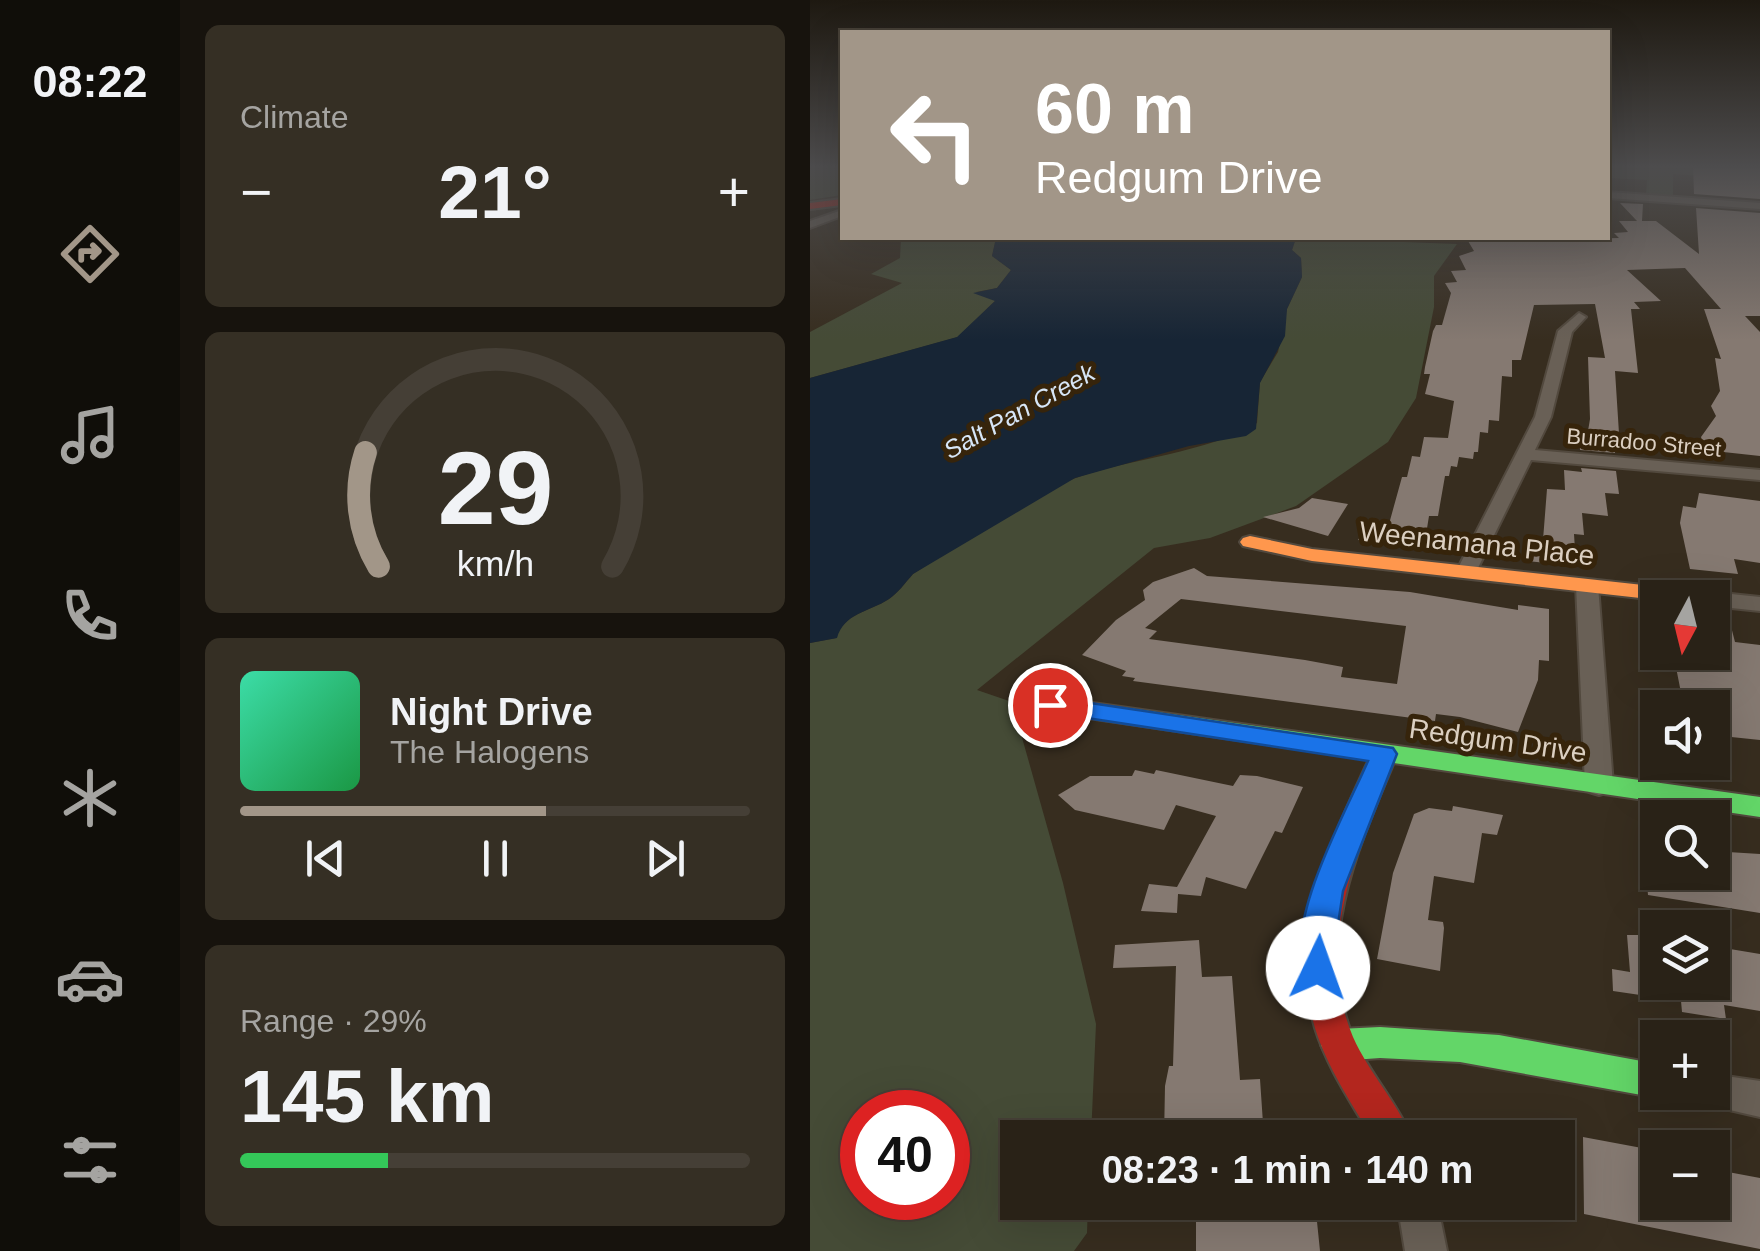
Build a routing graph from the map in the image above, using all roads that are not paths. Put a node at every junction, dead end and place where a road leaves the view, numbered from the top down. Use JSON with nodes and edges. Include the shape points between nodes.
{"nodes":[{"id":1,"x":1579,"y":317,"type":"dead end"},
{"id":2,"x":1524,"y":454,"type":"junction"},
{"id":3,"x":1760,"y":475,"type":"edge"},
{"id":4,"x":1250,"y":542,"type":"dead end"},
{"id":5,"x":1466,"y":572,"type":"junction"},
{"id":6,"x":1587,"y":585,"type":"junction"},
{"id":7,"x":1640,"y":591,"type":"edge"},
{"id":8,"x":1730,"y":601,"type":"edge"},
{"id":9,"x":1760,"y":604,"type":"edge"},
{"id":10,"x":1050,"y":705,"type":"dead end"},
{"id":11,"x":1384,"y":754,"type":"junction"},
{"id":12,"x":1598,"y":785,"type":"junction"},
{"id":13,"x":1760,"y":807,"type":"edge"},
{"id":14,"x":1339,"y":1044,"type":"junction"},
{"id":15,"x":1640,"y":1078,"type":"edge"},
{"id":16,"x":1730,"y":1094,"type":"edge"},
{"id":17,"x":1760,"y":1100,"type":"edge"},
{"id":18,"x":1383,"y":1120,"type":"edge"},
{"id":19,"x":1420,"y":1220,"type":"edge"},
{"id":20,"x":1426,"y":1251,"type":"edge"}],
"edges":[{"from":1,"to":2,"type":"street","via":[[1565,331],[1547,406]]},
{"from":2,"to":3,"type":"street","name":"Burradoo Street"},
{"from":2,"to":5,"type":"street"},
{"from":4,"to":5,"type":"street","name":"Weenamana Place"},
{"from":5,"to":6,"type":"street","name":"Weenamana Place"},
{"from":6,"to":7,"type":"street","name":"Weenamana Place"},
{"from":6,"to":12,"type":"street"},
{"from":8,"to":9,"type":"street"},
{"from":10,"to":11,"type":"street","name":"Redgum Drive"},
{"from":11,"to":12,"type":"street","name":"Redgum Drive"},
{"from":11,"to":14,"type":"street","via":[[1321,915],[1322,999]]},
{"from":12,"to":13,"type":"street","name":"Redgum Drive"},
{"from":14,"to":15,"type":"street","via":[[1436,1040]]},
{"from":14,"to":18,"type":"street"},
{"from":16,"to":17,"type":"street"},
{"from":19,"to":20,"type":"street"}]}
